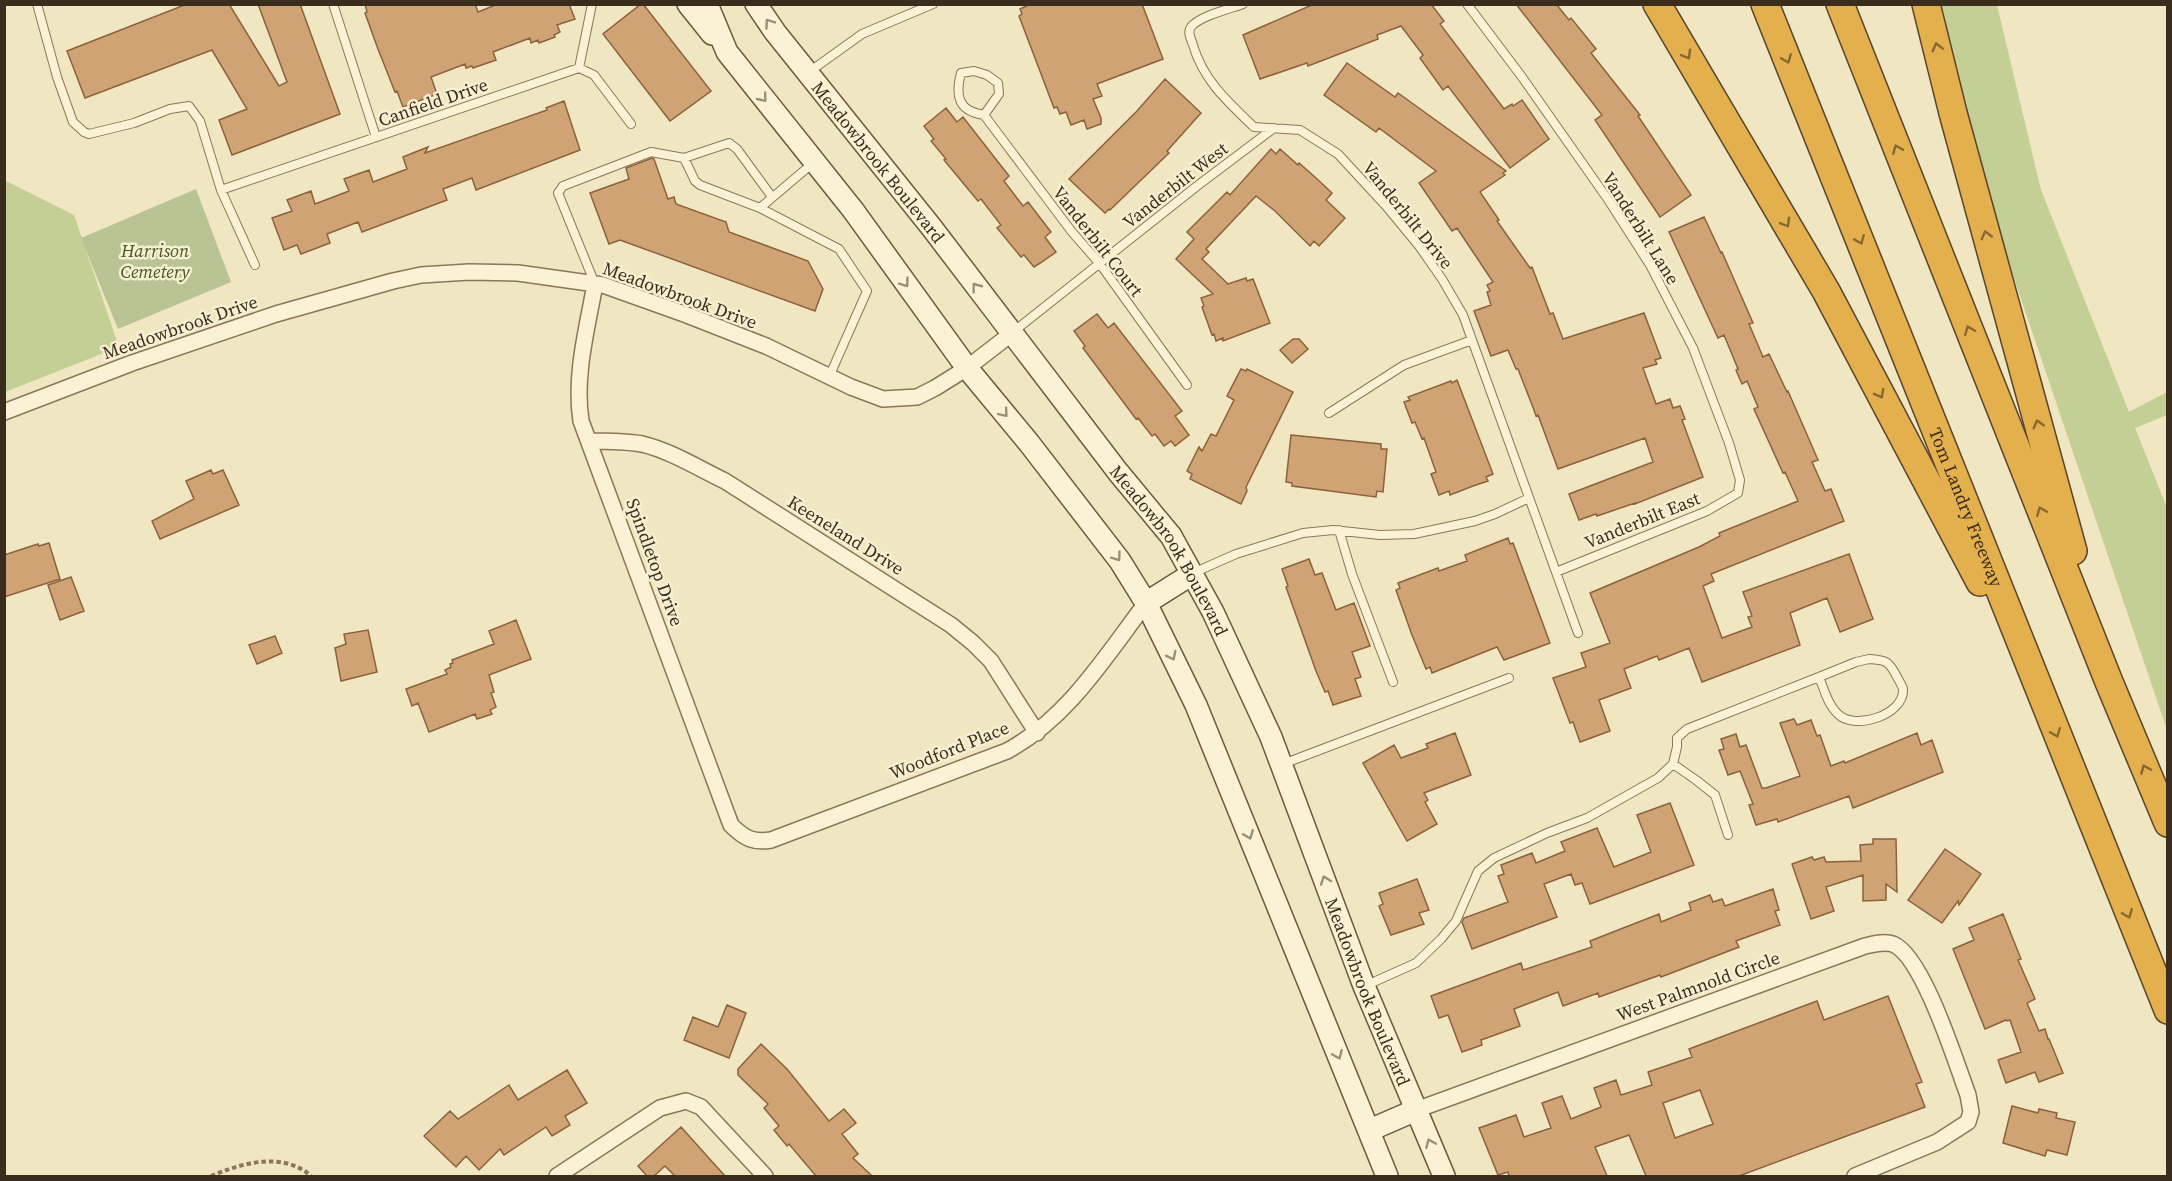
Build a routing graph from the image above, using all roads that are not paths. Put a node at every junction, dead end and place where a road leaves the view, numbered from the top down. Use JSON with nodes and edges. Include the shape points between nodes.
{"nodes":[{"id":1,"x":37,"y":4,"type":"edge"},
{"id":2,"x":333,"y":4,"type":"edge"},
{"id":3,"x":592,"y":4,"type":"edge"},
{"id":4,"x":688,"y":4,"type":"edge"},
{"id":5,"x":707,"y":4,"type":"edge"},
{"id":6,"x":756,"y":4,"type":"edge"},
{"id":7,"x":933,"y":4,"type":"edge"},
{"id":8,"x":1243,"y":4,"type":"edge"},
{"id":9,"x":1467,"y":4,"type":"edge"},
{"id":10,"x":1657,"y":4,"type":"edge"},
{"id":11,"x":1765,"y":4,"type":"edge"},
{"id":12,"x":1840,"y":4,"type":"edge"},
{"id":13,"x":1926,"y":4,"type":"edge"},
{"id":14,"x":727,"y":52,"type":"junction"},
{"id":15,"x":579,"y":68,"type":"junction"},
{"id":16,"x":808,"y":73,"type":"junction"},
{"id":17,"x":984,"y":115,"type":"junction"},
{"id":18,"x":631,"y":124,"type":"dead end"},
{"id":19,"x":1274,"y":128,"type":"junction"},
{"id":20,"x":376,"y":137,"type":"junction"},
{"id":21,"x":684,"y":158,"type":"junction"},
{"id":22,"x":814,"y":162,"type":"junction"},
{"id":23,"x":221,"y":190,"type":"junction"},
{"id":24,"x":772,"y":197,"type":"junction"},
{"id":25,"x":760,"y":208,"type":"junction"},
{"id":26,"x":1100,"y":264,"type":"junction"},
{"id":27,"x":255,"y":265,"type":"dead end"},
{"id":28,"x":595,"y":284,"type":"junction"},
{"id":29,"x":1011,"y":334,"type":"junction"},
{"id":30,"x":1472,"y":340,"type":"junction"},
{"id":31,"x":967,"y":368,"type":"junction"},
{"id":32,"x":829,"y":376,"type":"junction"},
{"id":33,"x":1187,"y":385,"type":"dead end"},
{"id":34,"x":4,"y":412,"type":"edge"},
{"id":35,"x":1329,"y":413,"type":"dead end"},
{"id":36,"x":589,"y":441,"type":"junction"},
{"id":37,"x":1738,"y":493,"type":"joint"},
{"id":38,"x":1529,"y":498,"type":"junction"},
{"id":39,"x":1339,"y":531,"type":"junction"},
{"id":40,"x":1556,"y":572,"type":"junction"},
{"id":41,"x":1192,"y":574,"type":"junction"},
{"id":42,"x":1146,"y":603,"type":"junction"},
{"id":43,"x":1578,"y":633,"type":"dead end"},
{"id":44,"x":1819,"y":677,"type":"junction"},
{"id":45,"x":1509,"y":678,"type":"dead end"},
{"id":46,"x":1393,"y":682,"type":"dead end"},
{"id":47,"x":2109,"y":682,"type":"junction"},
{"id":48,"x":2044,"y":703,"type":"junction"},
{"id":49,"x":1036,"y":733,"type":"junction"},
{"id":50,"x":1281,"y":764,"type":"junction"},
{"id":51,"x":1673,"y":764,"type":"junction"},
{"id":52,"x":2168,"y":823,"type":"edge"},
{"id":53,"x":1728,"y":835,"type":"dead end"},
{"id":54,"x":748,"y":840,"type":"joint"},
{"id":55,"x":1364,"y":986,"type":"junction"},
{"id":56,"x":2168,"y":1010,"type":"edge"},
{"id":57,"x":1416,"y":1110,"type":"junction"},
{"id":58,"x":1370,"y":1130,"type":"junction"},
{"id":59,"x":557,"y":1176,"type":"edge"},
{"id":60,"x":765,"y":1176,"type":"edge"},
{"id":61,"x":1387,"y":1176,"type":"edge"},
{"id":62,"x":1443,"y":1176,"type":"edge"},
{"id":63,"x":1855,"y":1176,"type":"edge"}],
"edges":[{"from":1,"to":23,"type":"lane","via":[[73,122],[89,134],[189,106],[200,121]]},
{"from":2,"to":20,"type":"lane"},
{"from":3,"to":15,"type":"lane"},
{"from":4,"to":14,"type":"main road"},
{"from":5,"to":14,"type":"main road"},
{"from":16,"to":6,"type":"main road","name":"Meadowbrook Boulevard","one_way":true},
{"from":7,"to":16,"type":"lane","via":[[862,34]]},
{"from":8,"to":19,"type":"lane","name":"Vanderbilt Drive","via":[[1202,19],[1189,32],[1198,63],[1221,96],[1254,127]]},
{"from":9,"to":37,"type":"lane","name":"Vanderbilt Lane","via":[[1609,201],[1650,265],[1693,348],[1730,443],[1740,480]]},
{"from":10,"to":48,"type":"highway","one_way":true,"via":[[1826,291]]},
{"from":11,"to":48,"type":"highway","name":"Tom Landry Freeway","one_way":true},
{"from":47,"to":12,"type":"highway","one_way":true},
{"from":47,"to":13,"type":"highway","one_way":true},
{"from":14,"to":22,"type":"main road","one_way":true},
{"from":15,"to":18,"type":"lane","via":[[594,75]]},
{"from":15,"to":20,"type":"lane","name":"Canfield Drive"},
{"from":29,"to":16,"type":"main road","name":"Meadowbrook Boulevard","one_way":true},
{"from":17,"to":17,"type":"lane","name":"Vanderbilt Court","via":[[999,94],[998,83],[974,71],[962,73],[957,88],[962,103],[970,113]]},
{"from":17,"to":26,"type":"lane","name":"Vanderbilt Court"},
{"from":19,"to":26,"type":"lane","name":"Vanderbilt West"},
{"from":19,"to":30,"type":"lane","name":"Vanderbilt Drive","via":[[1300,130],[1338,154],[1425,255],[1462,315]]},
{"from":20,"to":23,"type":"lane","name":"Canfield Drive"},
{"from":21,"to":24,"type":"lane","via":[[729,143]]},
{"from":21,"to":25,"type":"lane","via":[[700,185]]},
{"from":21,"to":28,"type":"lane","via":[[651,152],[559,189]]},
{"from":22,"to":24,"type":"lane"},
{"from":22,"to":31,"type":"main road","one_way":true},
{"from":23,"to":27,"type":"lane"},
{"from":24,"to":25,"type":"lane"},
{"from":25,"to":32,"type":"lane","via":[[839,249],[867,291]]},
{"from":26,"to":29,"type":"lane","name":"Vanderbilt West"},
{"from":26,"to":33,"type":"lane","name":"Vanderbilt Court"},
{"from":28,"to":32,"type":"street","name":"Meadowbrook Drive","via":[[766,346]]},
{"from":28,"to":34,"type":"street","name":"Meadowbrook Drive","via":[[518,273],[469,272],[393,281],[276,314]]},
{"from":28,"to":36,"type":"street","name":"Spindletop Drive","via":[[578,403]]},
{"from":29,"to":31,"type":"street","name":"Meadowbrook Drive"},
{"from":29,"to":41,"type":"main road","name":"Meadowbrook Boulevard","via":[[1171,536]]},
{"from":30,"to":35,"type":"lane","via":[[1404,365]]},
{"from":30,"to":38,"type":"lane","name":"Vanderbilt Drive"},
{"from":31,"to":32,"type":"street","name":"Meadowbrook Drive","via":[[917,397],[883,399]]},
{"from":31,"to":42,"type":"main road","one_way":true,"via":[[1120,561]]},
{"from":36,"to":49,"type":"street","name":"Keeneland Drive","via":[[644,445],[692,464],[951,625],[991,661]]},
{"from":36,"to":54,"type":"street","name":"Spindletop Drive","via":[[731,825]]},
{"from":37,"to":40,"type":"lane","name":"Vanderbilt East","via":[[1707,511]]},
{"from":38,"to":39,"type":"lane","via":[[1475,521],[1414,534]]},
{"from":38,"to":40,"type":"lane","name":"Vanderbilt Drive"},
{"from":39,"to":41,"type":"lane","via":[[1303,533],[1236,554]]},
{"from":39,"to":46,"type":"lane"},
{"from":40,"to":43,"type":"lane","name":"Vanderbilt Drive"},
{"from":41,"to":42,"type":"main road"},
{"from":41,"to":50,"type":"main road","name":"Meadowbrook Boulevard"},
{"from":42,"to":49,"type":"street","name":"Woodford Place","via":[[1086,682]]},
{"from":42,"to":58,"type":"main road","one_way":true,"via":[[1196,705]]},
{"from":44,"to":44,"type":"lane","via":[[1838,715],[1850,721],[1873,720],[1901,701],[1903,688],[1890,664],[1882,660],[1856,662]]},
{"from":44,"to":51,"type":"lane","via":[[1687,729],[1677,738]]},
{"from":45,"to":50,"type":"lane"},
{"from":52,"to":47,"type":"highway","one_way":true},
{"from":48,"to":56,"type":"highway","name":"Tom Landry Freeway","one_way":true},
{"from":49,"to":54,"type":"street","name":"Woodford Place","via":[[1007,751],[771,840]]},
{"from":55,"to":50,"type":"main road","name":"Meadowbrook Boulevard","one_way":true},
{"from":51,"to":53,"type":"lane","via":[[1715,795]]},
{"from":51,"to":55,"type":"lane","via":[[1658,778],[1587,818],[1494,858],[1478,871],[1456,921],[1441,939],[1416,963]]},
{"from":55,"to":57,"type":"main road","name":"Meadowbrook Boulevard"},
{"from":57,"to":58,"type":"main road"},
{"from":62,"to":57,"type":"main road","name":"Meadowbrook Boulevard","one_way":true},
{"from":57,"to":63,"type":"street","name":"West Palmnold Circle","via":[[1854,950],[1893,944],[1907,954],[1926,985],[1971,1112],[1968,1122],[1937,1142]]},
{"from":58,"to":61,"type":"main road"},
{"from":59,"to":60,"type":"street","via":[[660,1108],[686,1101],[701,1107]]}]}
